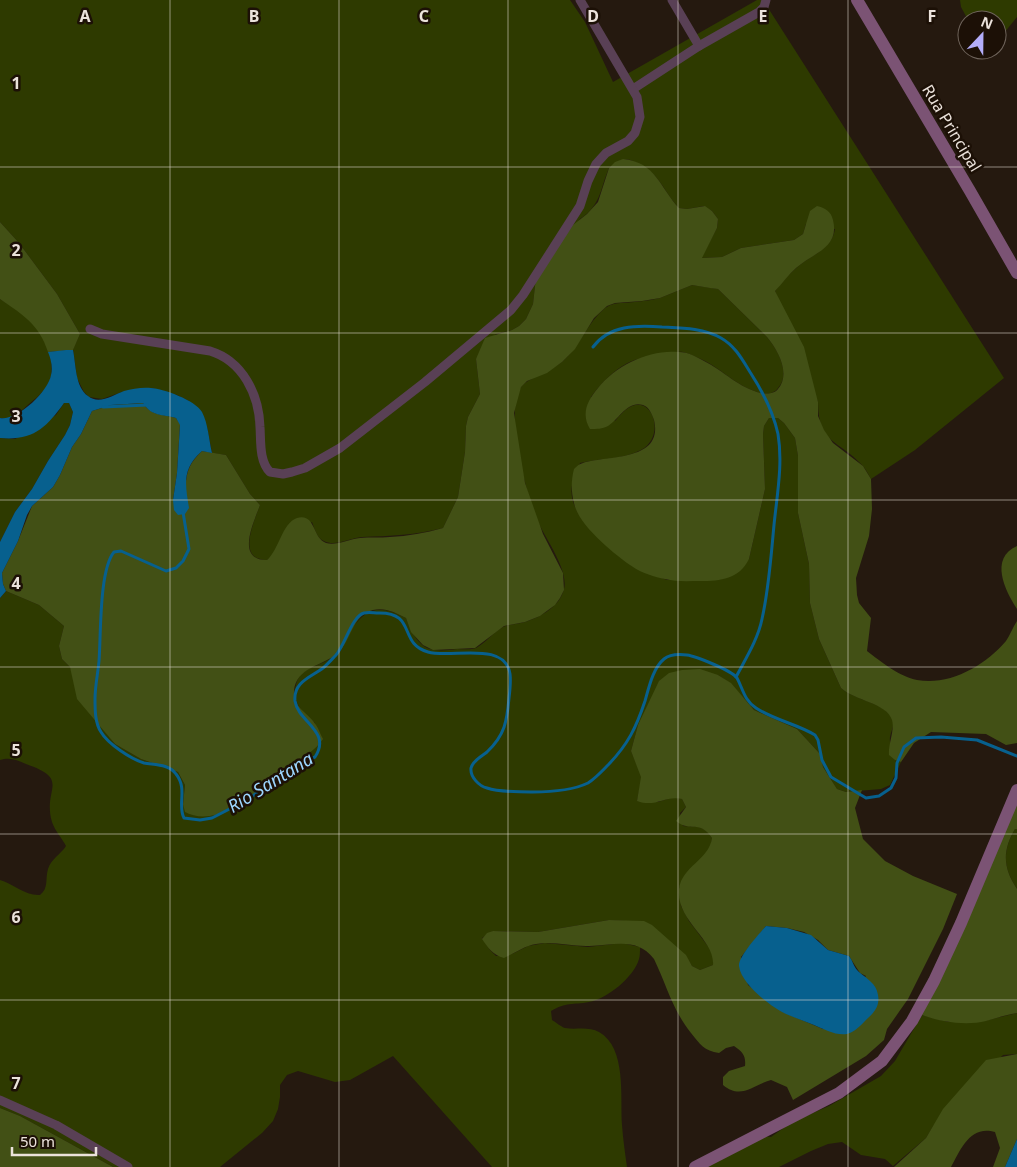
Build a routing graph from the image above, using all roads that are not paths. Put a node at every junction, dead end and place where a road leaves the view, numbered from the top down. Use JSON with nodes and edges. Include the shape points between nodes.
{"nodes":[{"id":1,"x":580,"y":0,"type":"edge"},
{"id":2,"x":672,"y":0,"type":"edge"},
{"id":3,"x":766,"y":0,"type":"edge"},
{"id":4,"x":857,"y":0,"type":"edge"},
{"id":5,"x":699,"y":46,"type":"junction"},
{"id":6,"x":633,"y":89,"type":"junction"},
{"id":7,"x":1017,"y":273,"type":"edge"},
{"id":8,"x":90,"y":329,"type":"dead end"},
{"id":9,"x":1017,"y":790,"type":"edge"},
{"id":10,"x":0,"y":1100,"type":"edge"},
{"id":11,"x":128,"y":1167,"type":"edge"},
{"id":12,"x":695,"y":1167,"type":"edge"}],
"edges":[{"from":1,"to":6,"type":"street"},
{"from":2,"to":5,"type":"street"},
{"from":3,"to":5,"type":"street","via":[[759,12]]},
{"from":4,"to":7,"type":"main road","name":"Rua Principal"},
{"from":5,"to":6,"type":"street"},
{"from":6,"to":8,"type":"street","via":[[640,117],[635,133],[596,164],[580,206],[523,295],[447,364],[340,448],[305,468],[283,474],[267,469],[252,389],[224,357],[210,351],[112,336]]},
{"from":9,"to":12,"type":"main road","via":[[934,982],[912,1021],[882,1061],[839,1093]]},
{"from":10,"to":11,"type":"street","via":[[56,1125]]}]}
